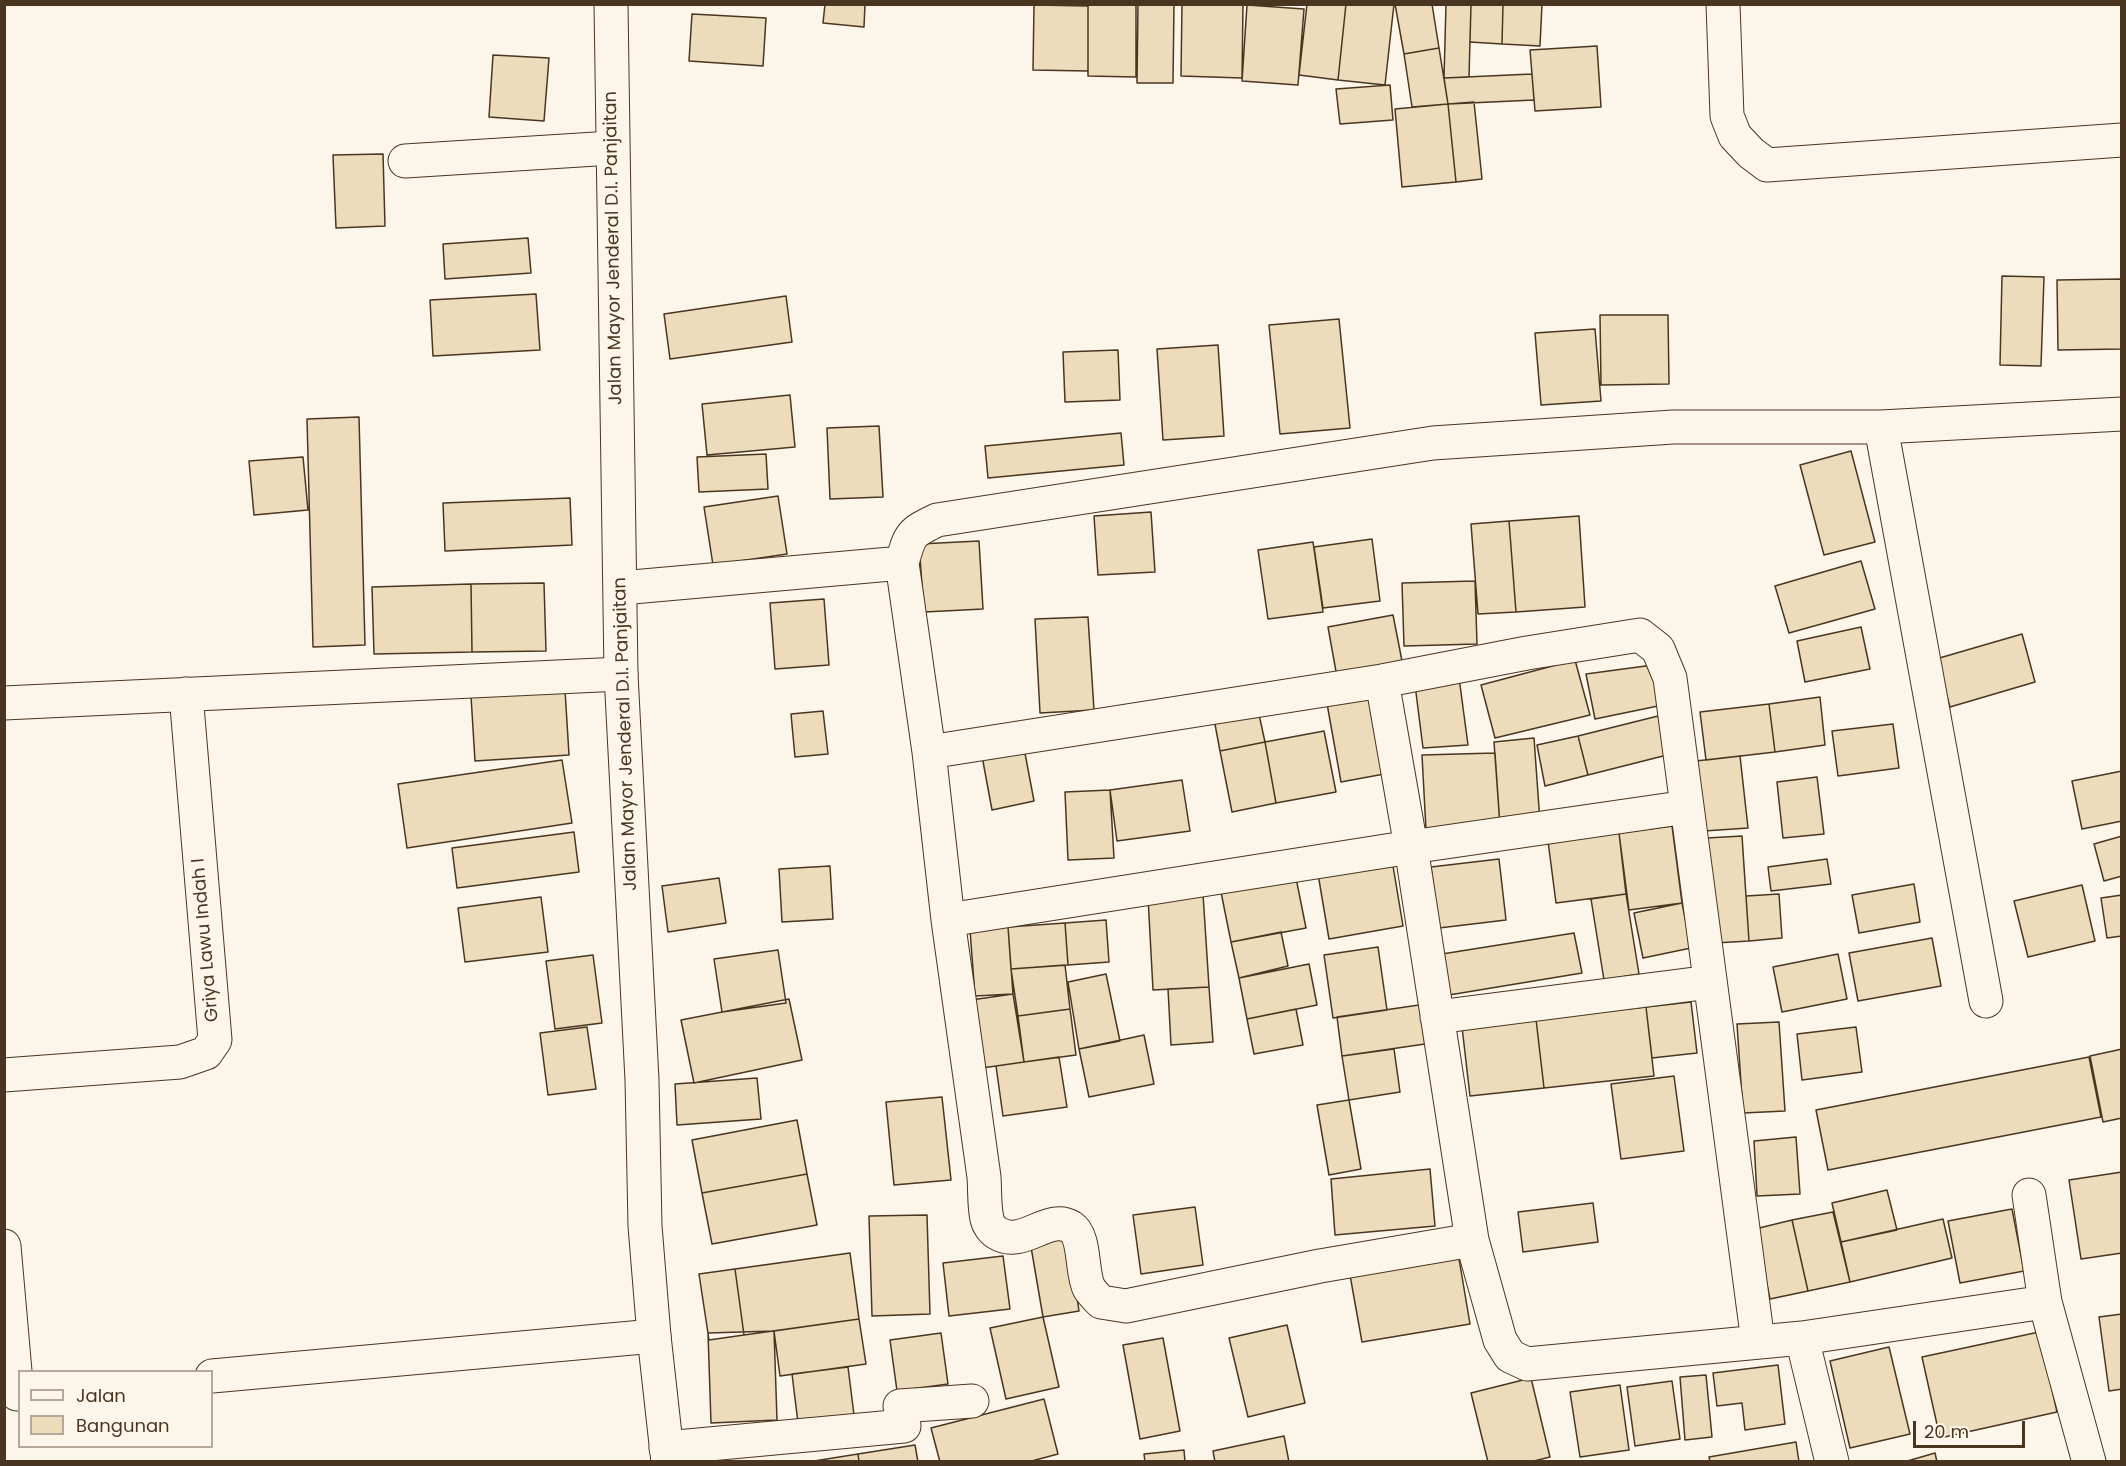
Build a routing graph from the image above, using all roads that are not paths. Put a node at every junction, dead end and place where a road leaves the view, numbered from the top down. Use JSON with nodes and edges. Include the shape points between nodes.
{"nodes":[{"id":1,"x":610,"y":4,"type":"edge"},
{"id":2,"x":1723,"y":4,"type":"edge"},
{"id":3,"x":2121,"y":140,"type":"edge"},
{"id":4,"x":612,"y":148,"type":"junction"},
{"id":5,"x":405,"y":161,"type":"dead end"},
{"id":6,"x":2121,"y":414,"type":"edge"},
{"id":7,"x":1881,"y":427,"type":"junction"},
{"id":8,"x":902,"y":562,"type":"junction"},
{"id":9,"x":621,"y":588,"type":"junction"},
{"id":10,"x":621,"y":674,"type":"junction"},
{"id":11,"x":1382,"y":681,"type":"junction"},
{"id":12,"x":186,"y":694,"type":"junction"},
{"id":13,"x":4,"y":703,"type":"edge"},
{"id":14,"x":929,"y":752,"type":"junction"},
{"id":15,"x":1687,"y":807,"type":"junction"},
{"id":16,"x":1411,"y":848,"type":"junction"},
{"id":17,"x":948,"y":920,"type":"junction"},
{"id":18,"x":1710,"y":982,"type":"junction"},
{"id":19,"x":1986,"y":1001,"type":"dead end"},
{"id":20,"x":1437,"y":1017,"type":"junction"},
{"id":21,"x":4,"y":1075,"type":"edge"},
{"id":22,"x":2030,"y":1195,"type":"dead end"},
{"id":23,"x":1472,"y":1240,"type":"junction"},
{"id":24,"x":4,"y":1246,"type":"edge"},
{"id":25,"x":2046,"y":1302,"type":"junction"},
{"id":26,"x":654,"y":1336,"type":"junction"},
{"id":27,"x":1802,"y":1338,"type":"junction"},
{"id":28,"x":1758,"y":1342,"type":"junction"},
{"id":29,"x":213,"y":1376,"type":"edge"},
{"id":30,"x":14,"y":1394,"type":"edge"},
{"id":31,"x":972,"y":1401,"type":"dead end"},
{"id":32,"x":667,"y":1455,"type":"edge"},
{"id":33,"x":1832,"y":1461,"type":"edge"},
{"id":34,"x":2089,"y":1461,"type":"edge"}],
"edges":[{"from":1,"to":4,"type":"street","name":"Jalan Mayor Jenderal D.I. Panjaitan"},
{"from":2,"to":3,"type":"street","via":[[1727,116],[1735,136],[1767,165]]},
{"from":4,"to":5,"type":"street"},
{"from":4,"to":9,"type":"street","name":"Jalan Mayor Jenderal D.I. Panjaitan"},
{"from":6,"to":7,"type":"street"},
{"from":7,"to":8,"type":"street","via":[[1673,427],[1433,443],[937,520],[908,538]]},
{"from":7,"to":19,"type":"street"},
{"from":8,"to":9,"type":"street"},
{"from":8,"to":14,"type":"street"},
{"from":9,"to":10,"type":"street","name":"Jalan Mayor Jenderal D.I. Panjaitan"},
{"from":10,"to":12,"type":"street"},
{"from":10,"to":26,"type":"street","name":"Jalan Mayor Jenderal D.I. Panjaitan","via":[[642,1080],[645,1226]]},
{"from":11,"to":14,"type":"street"},
{"from":11,"to":15,"type":"street","via":[[1640,635],[1658,649],[1670,678]]},
{"from":11,"to":16,"type":"street"},
{"from":12,"to":13,"type":"street"},
{"from":12,"to":21,"type":"street","name":"Griya Lawu Indah I","via":[[214,1040],[206,1053],[180,1062]]},
{"from":14,"to":17,"type":"street"},
{"from":15,"to":16,"type":"street"},
{"from":15,"to":18,"type":"street"},
{"from":16,"to":17,"type":"street"},
{"from":16,"to":20,"type":"street"},
{"from":17,"to":23,"type":"street","via":[[987,1220],[993,1231],[1004,1238],[1015,1238],[1053,1224],[1074,1228],[1088,1287],[1101,1302],[1126,1306]]},
{"from":18,"to":20,"type":"street"},
{"from":18,"to":28,"type":"street"},
{"from":20,"to":23,"type":"street"},
{"from":22,"to":25,"type":"street"},
{"from":23,"to":28,"type":"street","via":[[1500,1340],[1510,1356],[1527,1364]]},
{"from":24,"to":30,"type":"street"},
{"from":25,"to":27,"type":"street"},
{"from":25,"to":34,"type":"street"},
{"from":26,"to":29,"type":"street"},
{"from":26,"to":32,"type":"street","name":"Jalan Mayor Jenderal D.I. Panjaitan"},
{"from":27,"to":28,"type":"street"},
{"from":27,"to":33,"type":"street"},
{"from":31,"to":32,"type":"street","via":[[900,1406],[904,1426]]}]}
